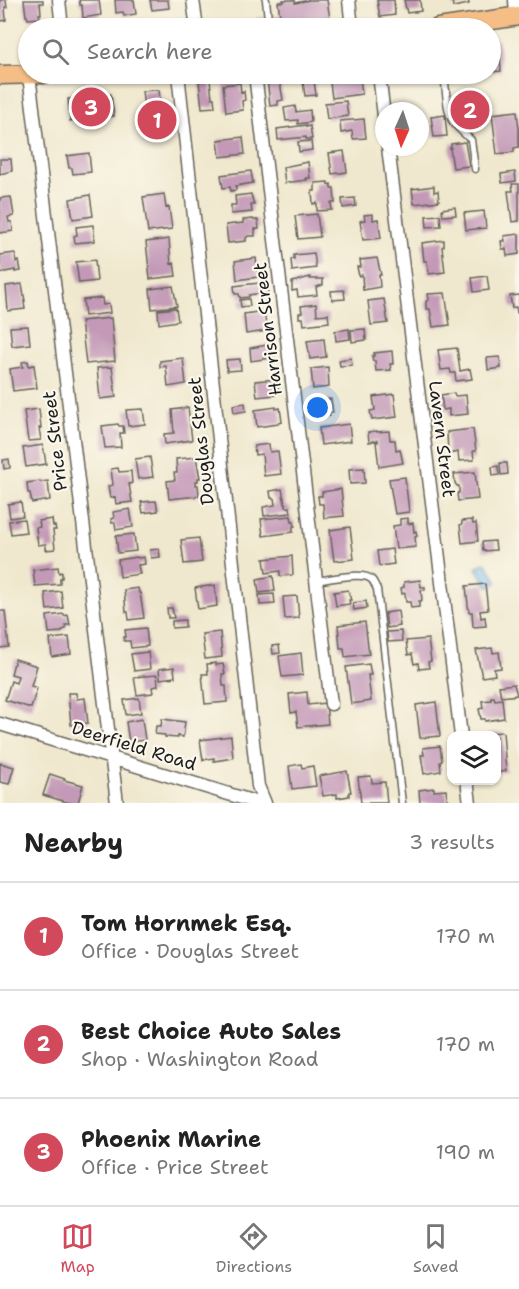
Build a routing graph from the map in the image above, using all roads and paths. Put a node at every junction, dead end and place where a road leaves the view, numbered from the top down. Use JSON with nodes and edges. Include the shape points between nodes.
{"nodes":[{"id":1,"x":58,"y":0,"type":"edge"},
{"id":2,"x":193,"y":0,"type":"edge"},
{"id":3,"x":266,"y":0,"type":"edge"},
{"id":4,"x":349,"y":0,"type":"edge"},
{"id":5,"x":517,"y":11,"type":"edge"},
{"id":6,"x":61,"y":18,"type":"edge"},
{"id":7,"x":196,"y":18,"type":"edge"},
{"id":8,"x":268,"y":18,"type":"edge"},
{"id":9,"x":351,"y":18,"type":"edge"},
{"id":10,"x":485,"y":18,"type":"edge"},
{"id":11,"x":18,"y":74,"type":"edge"},
{"id":12,"x":0,"y":75,"type":"edge"},
{"id":13,"x":37,"y":84,"type":"edge"},
{"id":14,"x":179,"y":84,"type":"edge"},
{"id":15,"x":256,"y":84,"type":"edge"},
{"id":16,"x":380,"y":84,"type":"edge"},
{"id":17,"x":445,"y":84,"type":"edge"},
{"id":18,"x":382,"y":102,"type":"edge"},
{"id":19,"x":389,"y":156,"type":"edge"},
{"id":20,"x":476,"y":169,"type":"dead end"},
{"id":21,"x":316,"y":581,"type":"junction"},
{"id":22,"x":331,"y":704,"type":"dead end"},
{"id":23,"x":0,"y":724,"type":"edge"},
{"id":24,"x":461,"y":731,"type":"edge"},
{"id":25,"x":111,"y":758,"type":"junction"},
{"id":26,"x":468,"y":785,"type":"edge"},
{"id":27,"x":117,"y":803,"type":"edge"},
{"id":28,"x":258,"y":803,"type":"edge"},
{"id":29,"x":265,"y":803,"type":"edge"},
{"id":30,"x":402,"y":803,"type":"edge"},
{"id":31,"x":470,"y":803,"type":"edge"}],
"edges":[{"from":1,"to":6,"type":"street"},
{"from":2,"to":7,"type":"street"},
{"from":3,"to":8,"type":"lane"},
{"from":4,"to":9,"type":"street"},
{"from":5,"to":10,"type":"main road"},
{"from":11,"to":12,"type":"main road"},
{"from":13,"to":25,"type":"street","name":"Price Street"},
{"from":14,"to":29,"type":"street","name":"Douglas Street","via":[[258,786]]},
{"from":15,"to":21,"type":"street","name":"Harrison Street"},
{"from":16,"to":18,"type":"street"},
{"from":17,"to":20,"type":"lane","via":[[452,121],[471,140]]},
{"from":19,"to":24,"type":"street","name":"Lavern Street"},
{"from":21,"to":22,"type":"street","name":"Harrison Street"},
{"from":21,"to":30,"type":"lane","via":[[366,576],[376,589]]},
{"from":23,"to":25,"type":"street","name":"Deerfield Road"},
{"from":25,"to":27,"type":"street","name":"Price Street"},
{"from":25,"to":28,"type":"street","name":"Deerfield Road"},
{"from":26,"to":31,"type":"street"}]}
